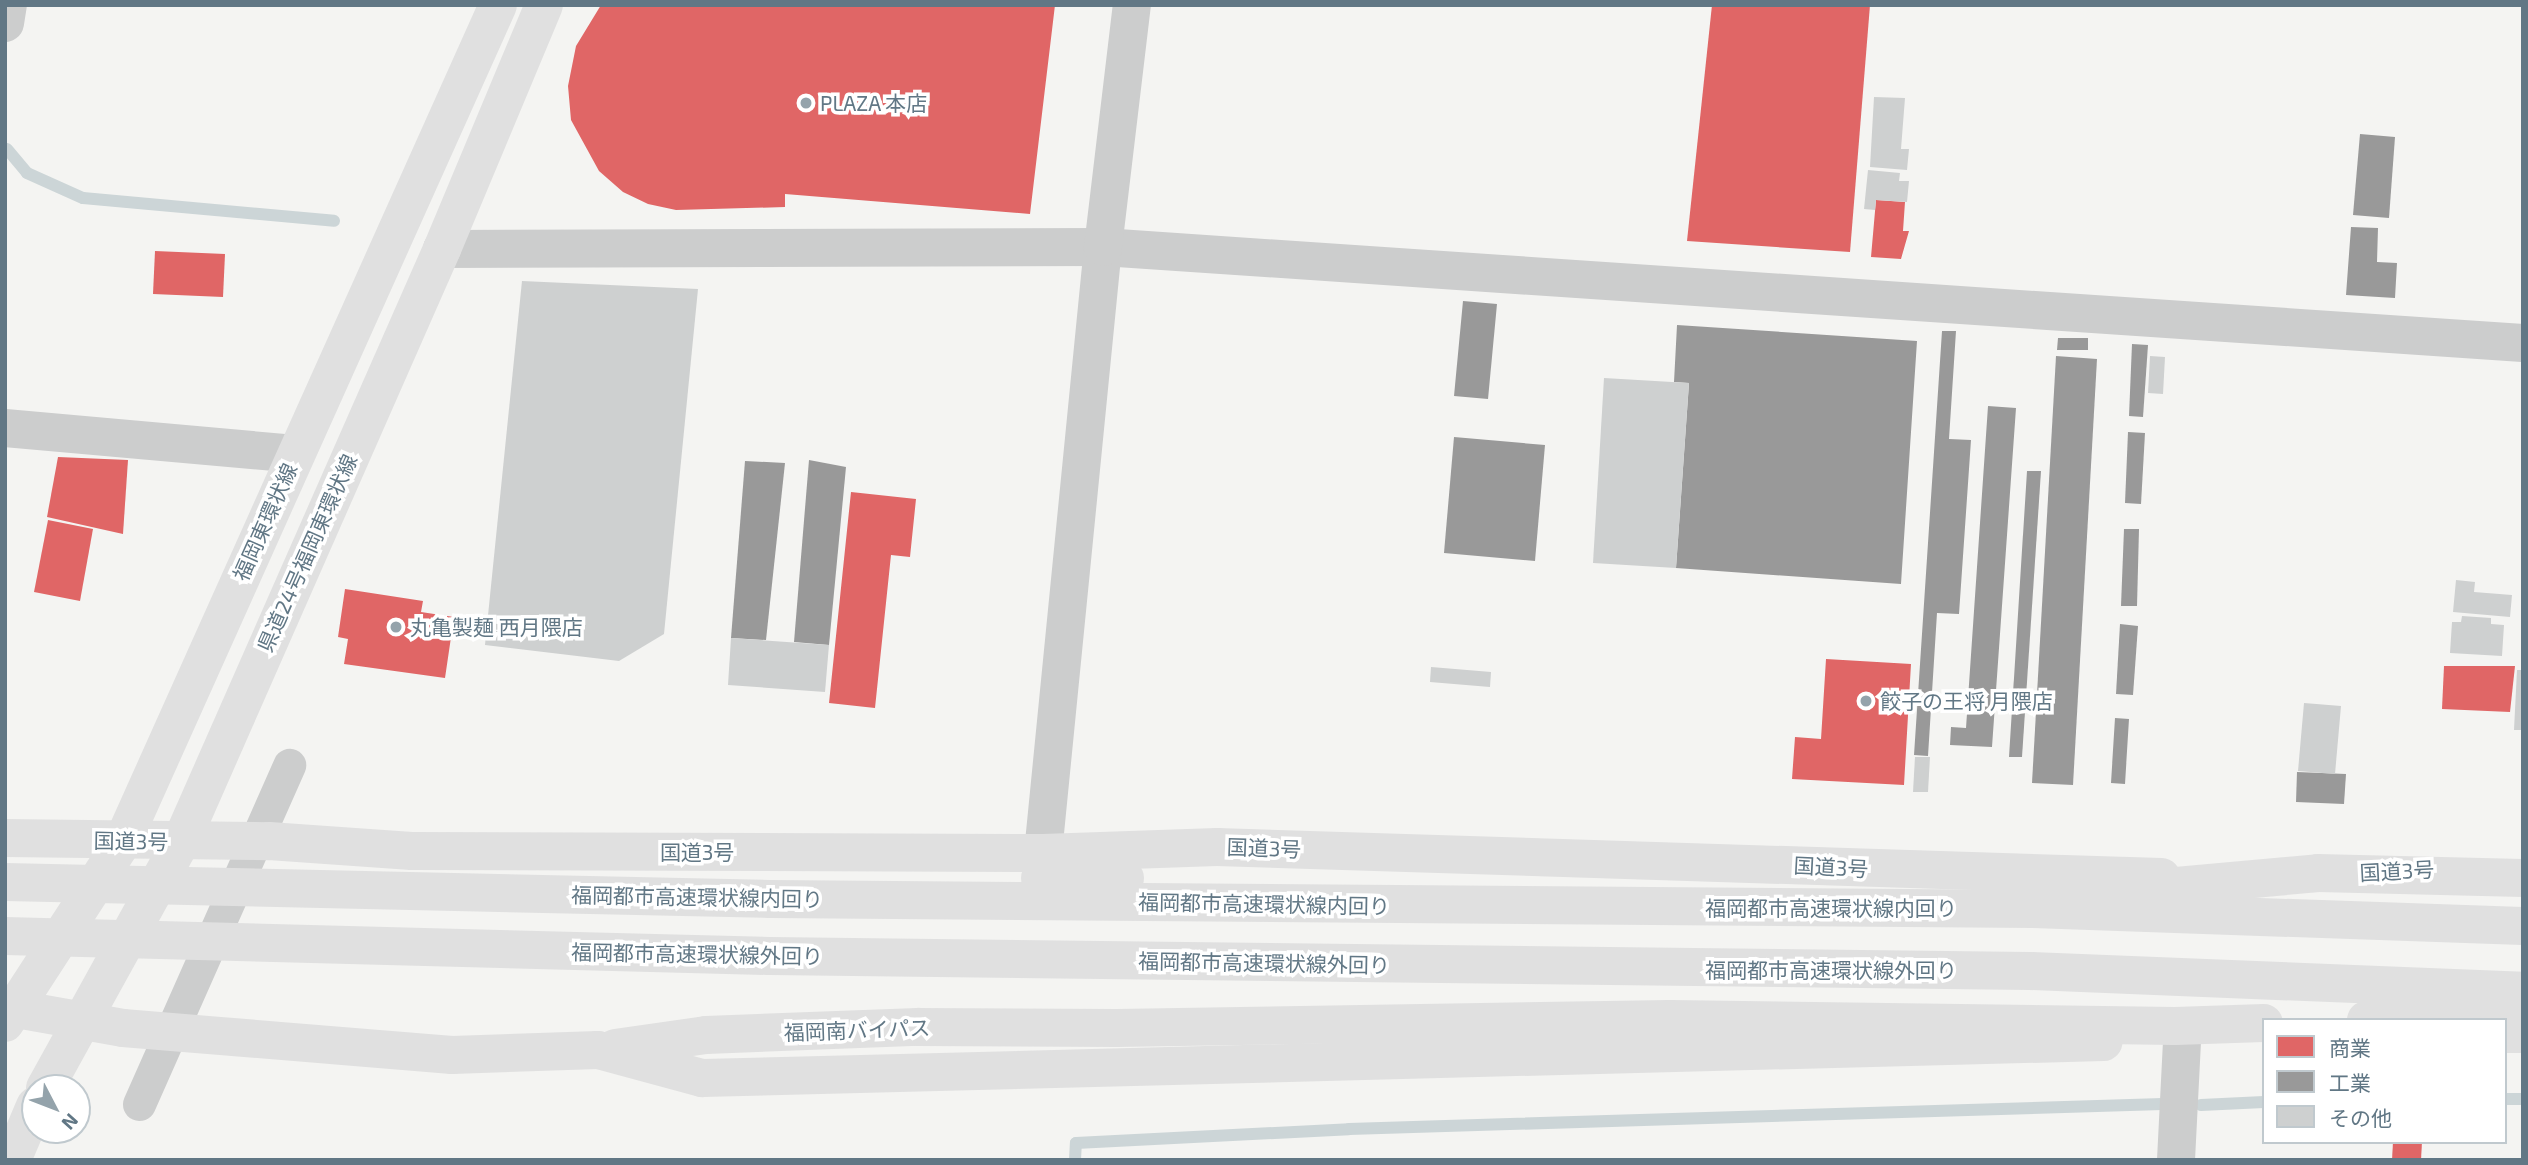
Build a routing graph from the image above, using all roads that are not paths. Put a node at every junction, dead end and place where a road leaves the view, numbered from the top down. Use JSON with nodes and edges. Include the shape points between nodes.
{"nodes":[{"id":1,"x":8,"y":5,"type":"edge"},
{"id":2,"x":498,"y":5,"type":"edge"},
{"id":3,"x":544,"y":5,"type":"edge"},
{"id":4,"x":1132,"y":5,"type":"edge"},
{"id":5,"x":5,"y":23,"type":"edge"},
{"id":6,"x":1103,"y":247,"type":"junction"},
{"id":7,"x":442,"y":249,"type":"junction"},
{"id":8,"x":2523,"y":343,"type":"edge"},
{"id":9,"x":5,"y":428,"type":"edge"},
{"id":10,"x":295,"y":454,"type":"junction"},
{"id":11,"x":289,"y":765,"type":"dead end"},
{"id":12,"x":5,"y":838,"type":"edge"},
{"id":13,"x":124,"y":841,"type":"junction"},
{"id":14,"x":181,"y":842,"type":"junction"},
{"id":15,"x":412,"y":851,"type":"junction"},
{"id":16,"x":1043,"y":853,"type":"junction"},
{"id":17,"x":2523,"y":859,"type":"edge"},
{"id":18,"x":2523,"y":864,"type":"edge"},
{"id":19,"x":2523,"y":878,"type":"edge"},
{"id":20,"x":5,"y":882,"type":"edge"},
{"id":21,"x":2120,"y":891,"type":"junction"},
{"id":22,"x":2523,"y":926,"type":"edge"},
{"id":23,"x":5,"y":936,"type":"edge"},
{"id":24,"x":2523,"y":991,"type":"edge"},
{"id":25,"x":7,"y":1013,"type":"edge"},
{"id":26,"x":2523,"y":1014,"type":"edge"},
{"id":27,"x":2418,"y":1018,"type":"edge"},
{"id":28,"x":85,"y":1021,"type":"junction"},
{"id":29,"x":2262,"y":1023,"type":"edge"},
{"id":30,"x":2262,"y":1038,"type":"edge"},
{"id":31,"x":2182,"y":1040,"type":"junction"},
{"id":32,"x":598,"y":1050,"type":"junction"},
{"id":33,"x":53,"y":1074,"type":"edge"},
{"id":34,"x":139,"y":1104,"type":"dead end"},
{"id":35,"x":21,"y":1139,"type":"edge"},
{"id":36,"x":12,"y":1160,"type":"edge"},
{"id":37,"x":2176,"y":1160,"type":"edge"}],
"edges":[{"from":1,"to":5,"type":"street"},
{"from":2,"to":10,"type":"main road","name":"福岡東環状線"},
{"from":3,"to":7,"type":"main road","name":"県道24号福岡東環状線"},
{"from":4,"to":6,"type":"street"},
{"from":6,"to":7,"type":"street"},
{"from":6,"to":8,"type":"street"},
{"from":6,"to":16,"type":"street"},
{"from":7,"to":14,"type":"main road","name":"県道24号福岡東環状線"},
{"from":9,"to":10,"type":"street"},
{"from":10,"to":13,"type":"main road","name":"福岡東環状線"},
{"from":11,"to":34,"type":"street"},
{"from":12,"to":13,"type":"main road","name":"国道3号"},
{"from":13,"to":14,"type":"main road","name":"国道3号"},
{"from":13,"to":25,"type":"main road","name":"福岡東環状線"},
{"from":14,"to":15,"type":"main road","name":"国道3号","via":[[269,841]]},
{"from":14,"to":28,"type":"main road","name":"県道24号福岡東環状線"},
{"from":15,"to":16,"type":"main road","name":"国道3号"},
{"from":15,"to":21,"type":"main road","via":[[754,878],[1125,878],[1673,904],[2034,898]]},
{"from":16,"to":18,"type":"main road","name":"国道3号","via":[[1217,847],[2228,879]]},
{"from":17,"to":21,"type":"main road","via":[[2317,855],[2212,866]]},
{"from":19,"to":21,"type":"main road","via":[[2318,873]]},
{"from":20,"to":22,"type":"main road","name":"福岡都市高速環状線内回り","via":[[770,899],[2033,909]]},
{"from":23,"to":24,"type":"main road","name":"福岡都市高速環状線外回り","via":[[729,955],[2030,971]]},
{"from":25,"to":28,"type":"main road"},
{"from":26,"to":27,"type":"main road"},
{"from":28,"to":32,"type":"main road","via":[[452,1055]]},
{"from":28,"to":33,"type":"main road","name":"県道24号福岡東環状線"},
{"from":29,"to":32,"type":"main road","name":"福岡南バイパス","via":[[2175,1026],[1670,1019],[918,1027],[706,1035]]},
{"from":30,"to":31,"type":"main road"},
{"from":31,"to":32,"type":"main road","via":[[702,1078]]},
{"from":31,"to":37,"type":"street"},
{"from":35,"to":36,"type":"main road"}]}
